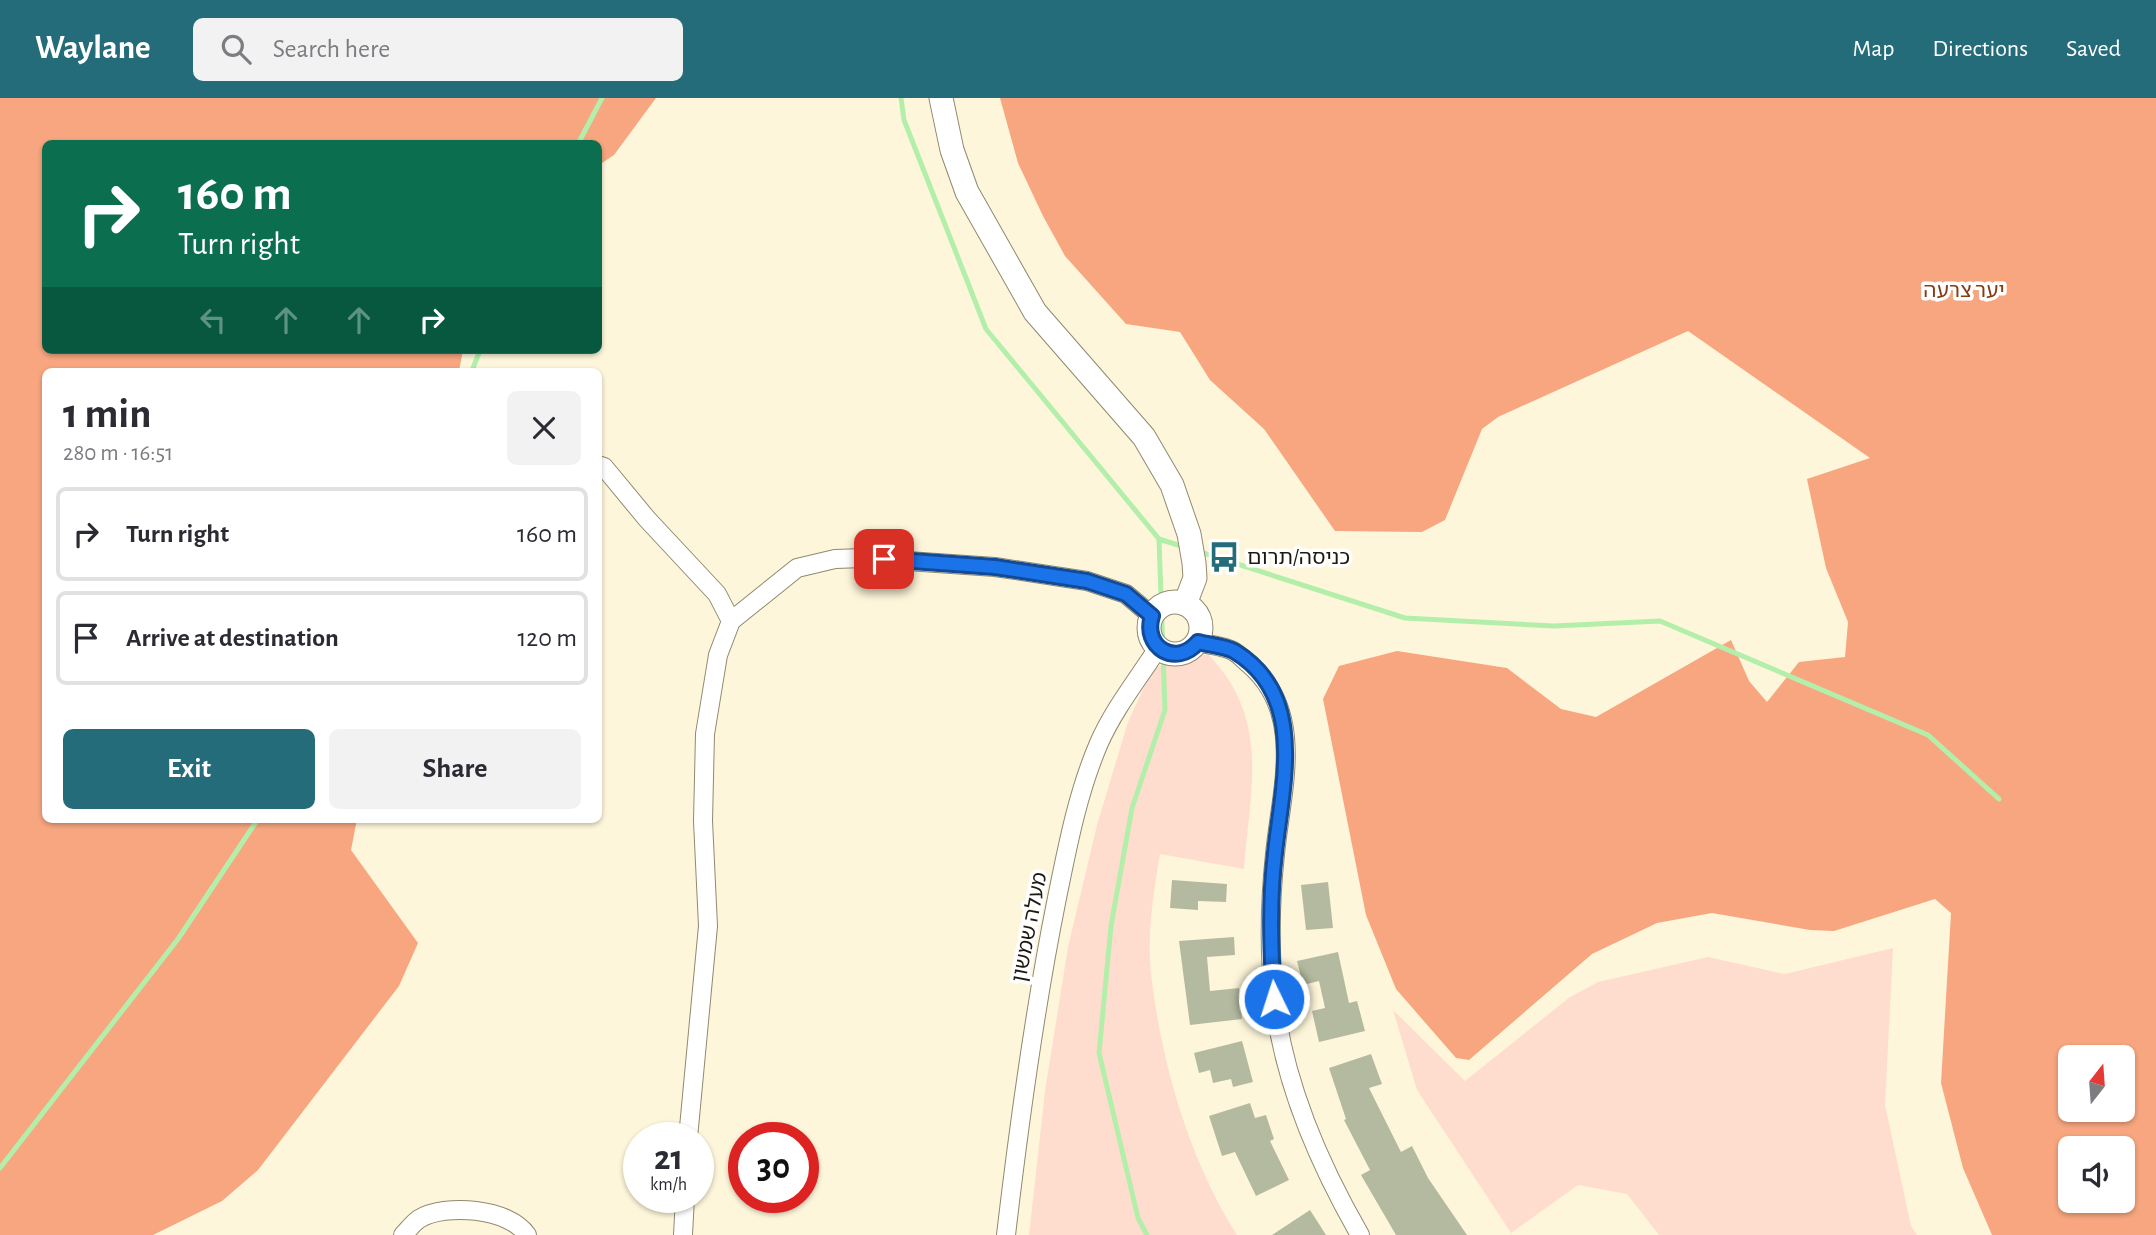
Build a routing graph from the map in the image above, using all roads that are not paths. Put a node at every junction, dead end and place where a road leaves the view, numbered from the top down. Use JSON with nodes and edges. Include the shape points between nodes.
{"nodes":[{"id":1,"x":941,"y":98,"type":"edge"},
{"id":2,"x":602,"y":466,"type":"edge"},
{"id":3,"x":1185,"y":604,"type":"junction"},
{"id":4,"x":1152,"y":616,"type":"junction"},
{"id":5,"x":731,"y":621,"type":"junction"},
{"id":6,"x":1198,"y":642,"type":"junction"},
{"id":7,"x":1158,"y":648,"type":"junction"},
{"id":8,"x":690,"y":1122,"type":"edge"},
{"id":9,"x":684,"y":1213,"type":"edge"},
{"id":10,"x":403,"y":1235,"type":"edge"},
{"id":11,"x":527,"y":1235,"type":"edge"},
{"id":12,"x":683,"y":1235,"type":"edge"},
{"id":13,"x":1006,"y":1235,"type":"edge"},
{"id":14,"x":1360,"y":1235,"type":"edge"}],
"edges":[{"from":1,"to":3,"type":"main road","via":[[967,192],[1035,312],[1144,437],[1172,485],[1194,563],[1195,578]]},
{"from":2,"to":5,"type":"street","via":[[717,594]]},
{"from":3,"to":4,"type":"main road","via":[[1166,604]]},
{"from":3,"to":6,"type":"main road","via":[[1200,620]]},
{"from":4,"to":5,"type":"street","via":[[1126,594],[1087,581],[995,567],[864,558],[797,568]]},
{"from":4,"to":7,"type":"main road","via":[[1150,633]]},
{"from":5,"to":8,"type":"street","via":[[718,655],[705,734],[708,926]]},
{"from":6,"to":7,"type":"main road","via":[[1179,654]]},
{"from":6,"to":14,"type":"street","via":[[1233,651],[1259,673],[1275,696],[1285,728],[1285,780],[1272,905],[1274,999],[1281,1042],[1313,1143]]},
{"from":7,"to":13,"type":"street","name":"מעלה שמשון","via":[[1100,742],[1083,789],[1045,962]]},
{"from":9,"to":12,"type":"street"},
{"from":10,"to":11,"type":"street","via":[[419,1219],[451,1211],[500,1214]]}]}
